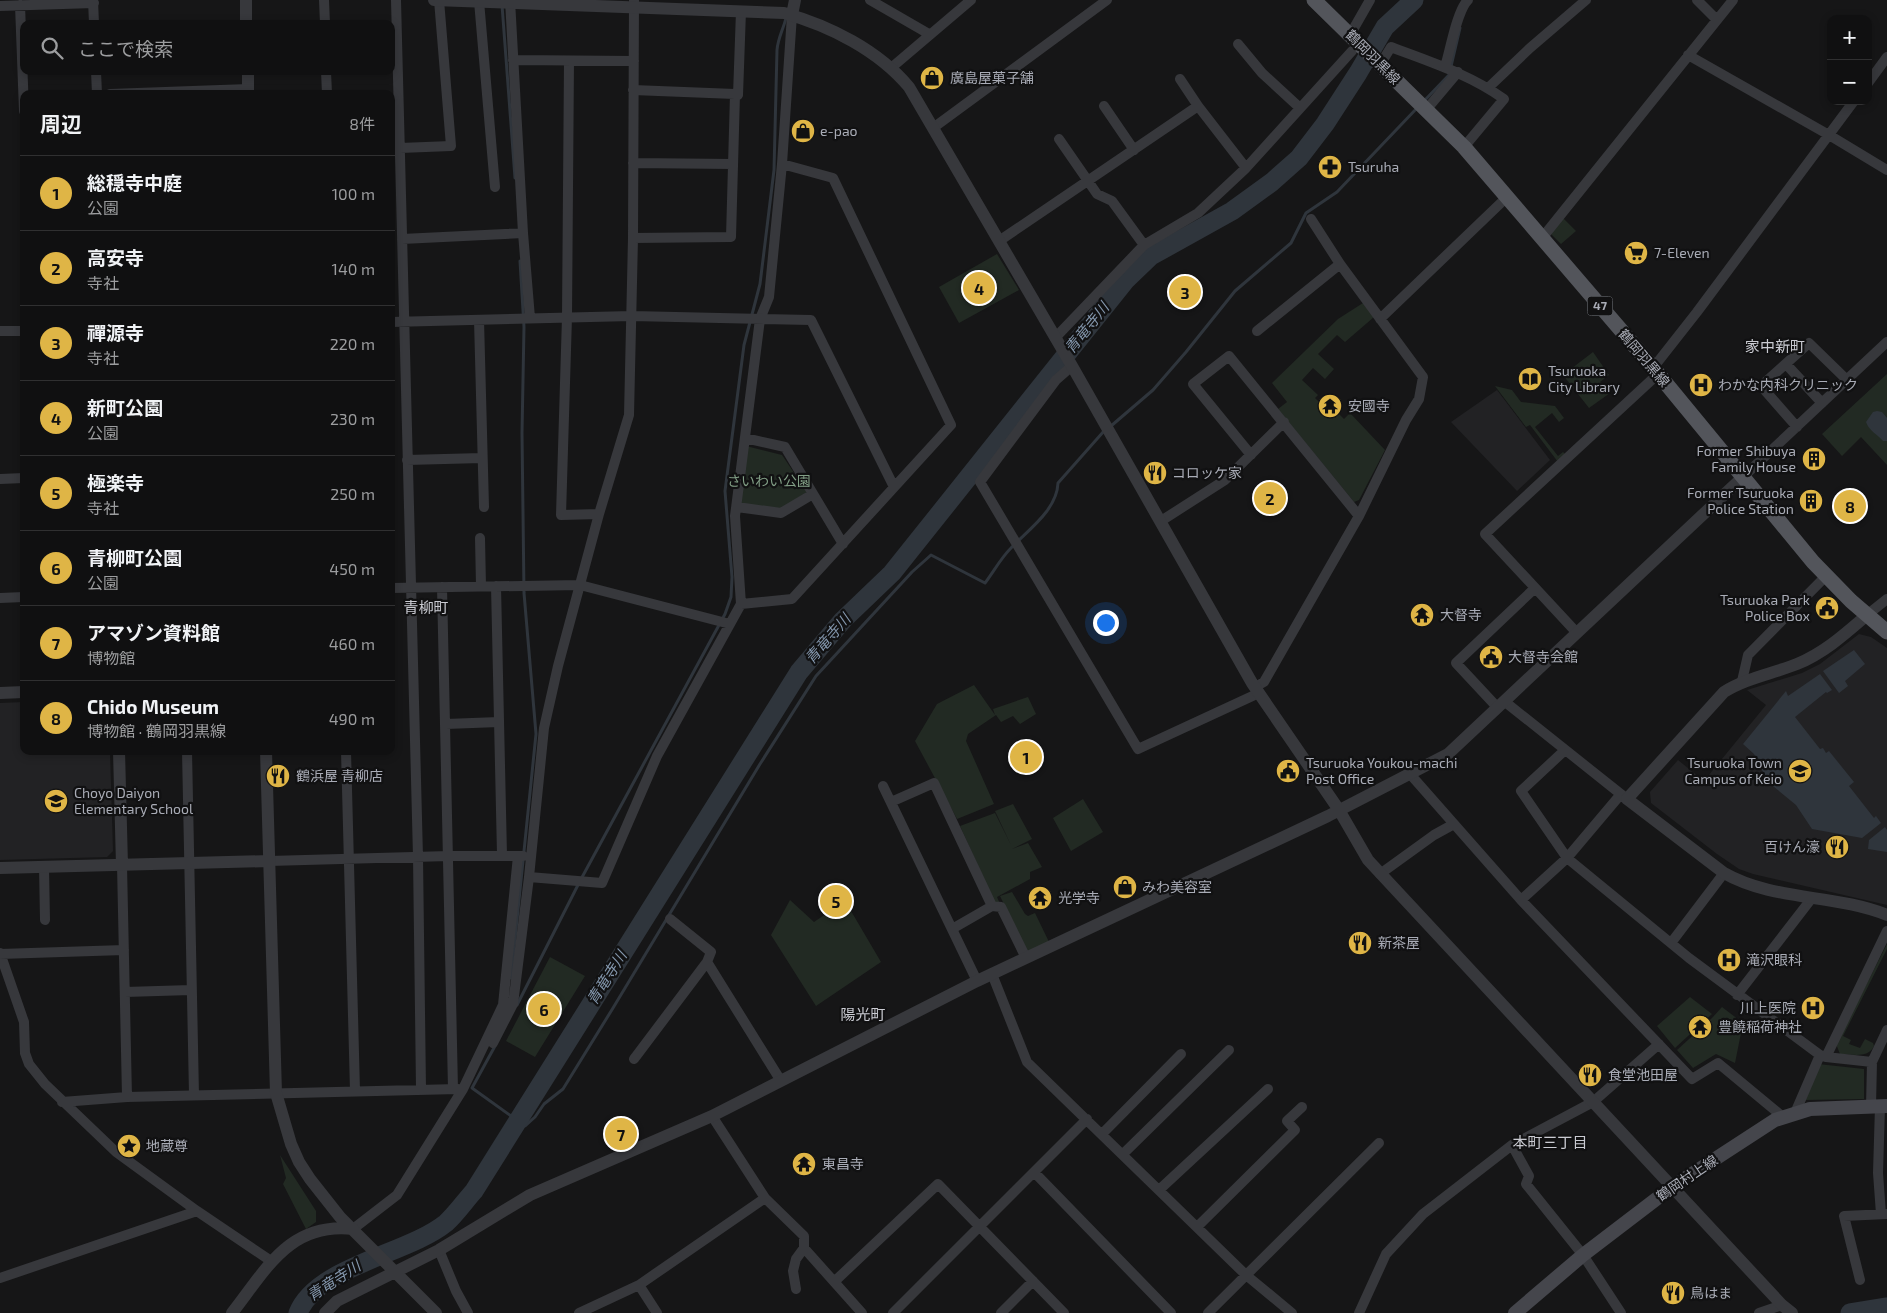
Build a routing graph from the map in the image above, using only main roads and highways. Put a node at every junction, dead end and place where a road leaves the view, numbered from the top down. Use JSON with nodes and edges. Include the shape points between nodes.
{"nodes":[{"id":1,"x":1314,"y":0,"type":"edge"},
{"id":2,"x":1887,"y":632,"type":"edge"},
{"id":3,"x":1879,"y":1106,"type":"edge"},
{"id":4,"x":1515,"y":1313,"type":"edge"}],
"edges":[{"from":1,"to":2,"type":"main road","name":"鶴岡羽黒線","number":"47","via":[[1464,148],[1656,371],[1794,540],[1826,576]]},
{"from":3,"to":4,"type":"main road","name":"鶴岡村上線","via":[[1823,1107],[1789,1115],[1768,1125],[1672,1187],[1583,1255]]}]}
